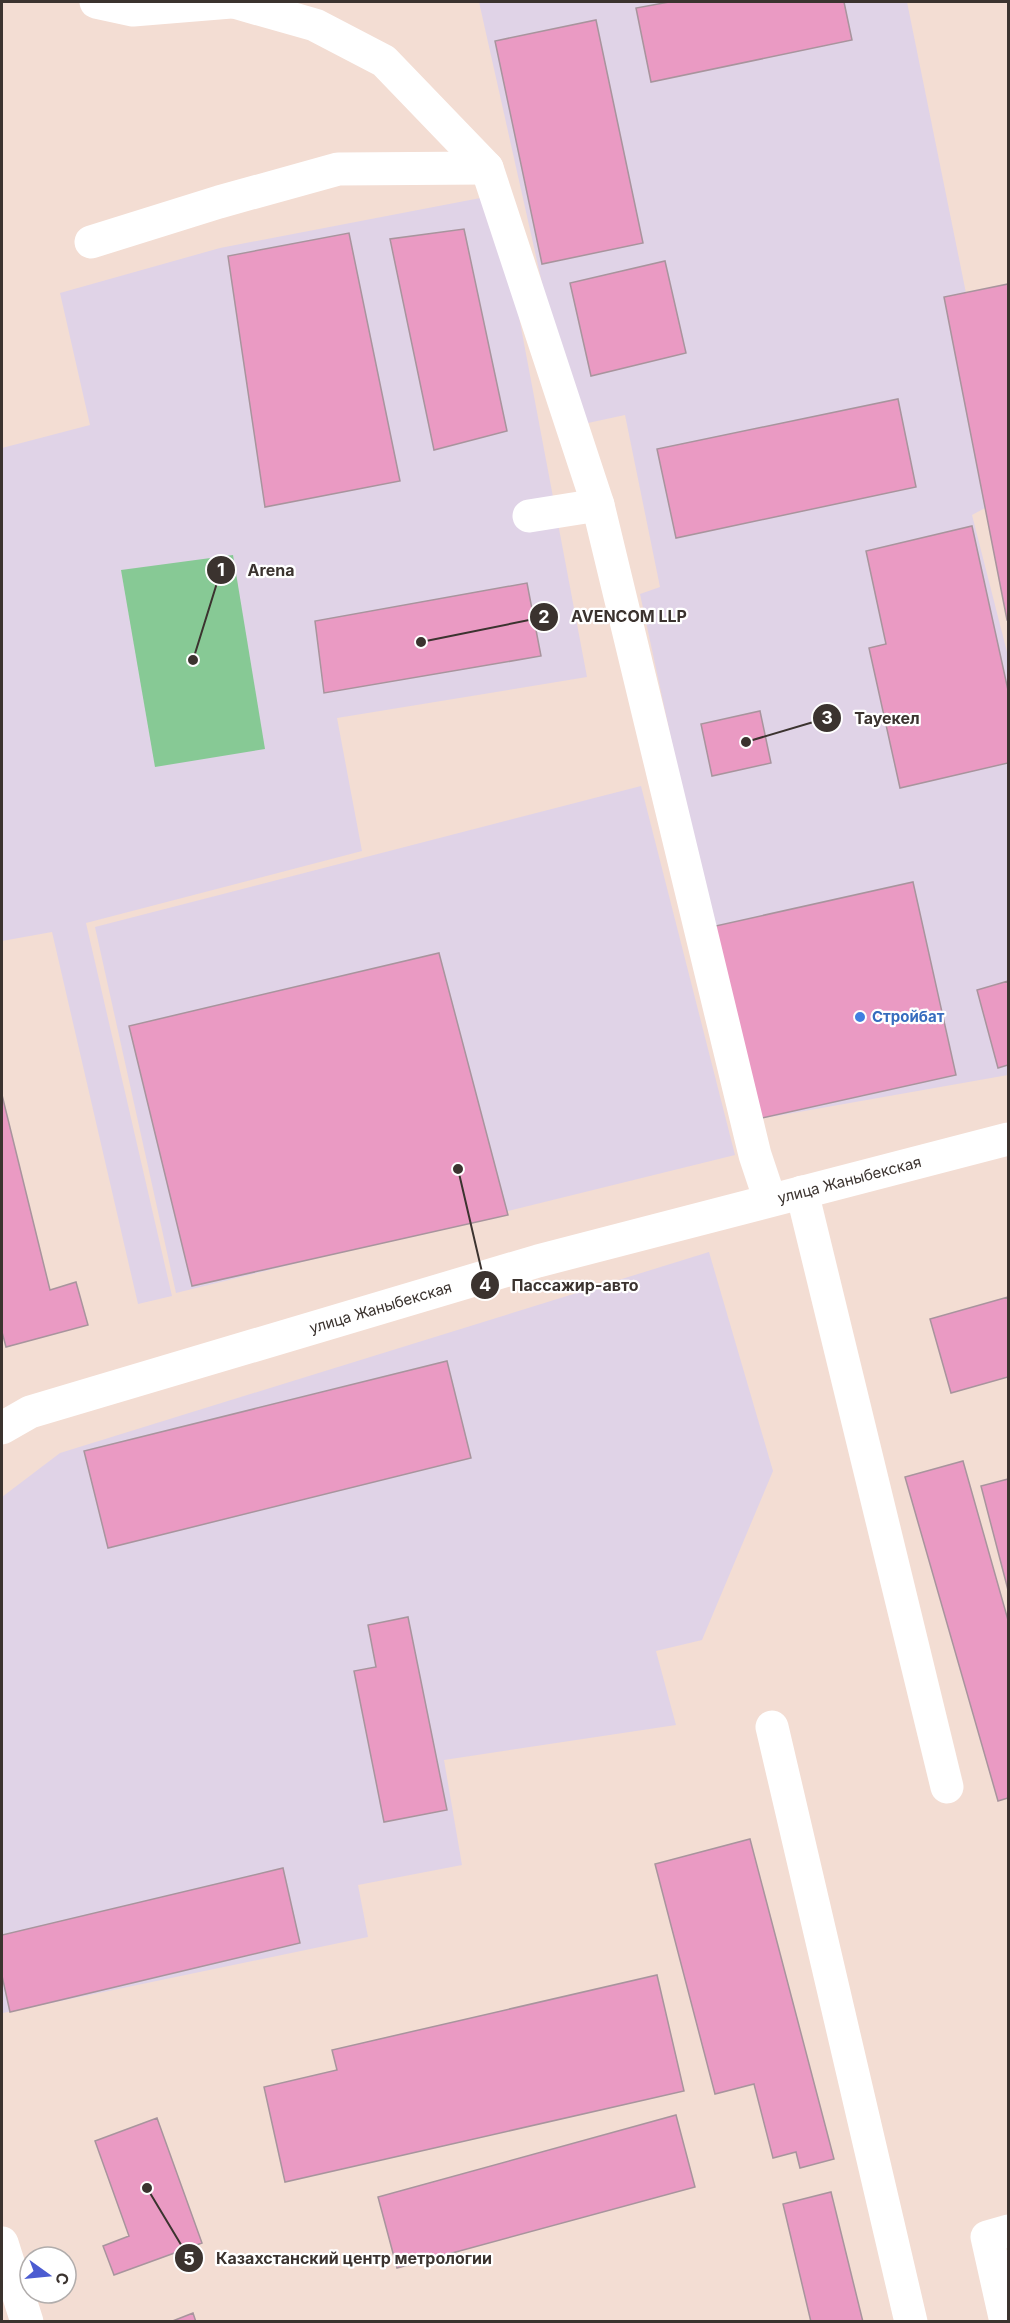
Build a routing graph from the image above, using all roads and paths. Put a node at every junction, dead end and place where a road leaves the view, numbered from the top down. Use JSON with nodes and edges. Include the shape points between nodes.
{"nodes":[{"id":1,"x":96,"y":2,"type":"edge"},
{"id":2,"x":233,"y":2,"type":"edge"},
{"id":3,"x":488,"y":168,"type":"junction"},
{"id":4,"x":91,"y":242,"type":"dead end"},
{"id":5,"x":598,"y":505,"type":"junction"},
{"id":6,"x":529,"y":516,"type":"dead end"},
{"id":7,"x":1008,"y":1139,"type":"edge"},
{"id":8,"x":802,"y":1192,"type":"junction"},
{"id":9,"x":770,"y":1200,"type":"junction"},
{"id":10,"x":2,"y":1428,"type":"edge"},
{"id":11,"x":772,"y":1727,"type":"dead end"},
{"id":12,"x":947,"y":1787,"type":"dead end"},
{"id":13,"x":1008,"y":2231,"type":"edge"},
{"id":14,"x":2,"y":2243,"type":"edge"},
{"id":15,"x":27,"y":2322,"type":"edge"},
{"id":16,"x":910,"y":2322,"type":"edge"},
{"id":17,"x":1006,"y":2322,"type":"edge"}],
"edges":[{"from":1,"to":2,"type":"street","via":[[134,10]]},
{"from":2,"to":3,"type":"street","via":[[315,25],[384,61]]},
{"from":3,"to":4,"type":"street","via":[[338,169]]},
{"from":3,"to":5,"type":"street"},
{"from":5,"to":6,"type":"street"},
{"from":5,"to":9,"type":"street","via":[[755,1155]]},
{"from":7,"to":8,"type":"street","name":"улица Жаныбекская"},
{"from":8,"to":9,"type":"street","name":"улица Жаныбекская"},
{"from":8,"to":12,"type":"street"},
{"from":9,"to":10,"type":"street","name":"улица Жаныбекская","via":[[538,1261],[30,1412]]},
{"from":11,"to":16,"type":"street"},
{"from":13,"to":17,"type":"street","via":[[987,2237]]},
{"from":14,"to":15,"type":"street"}]}
